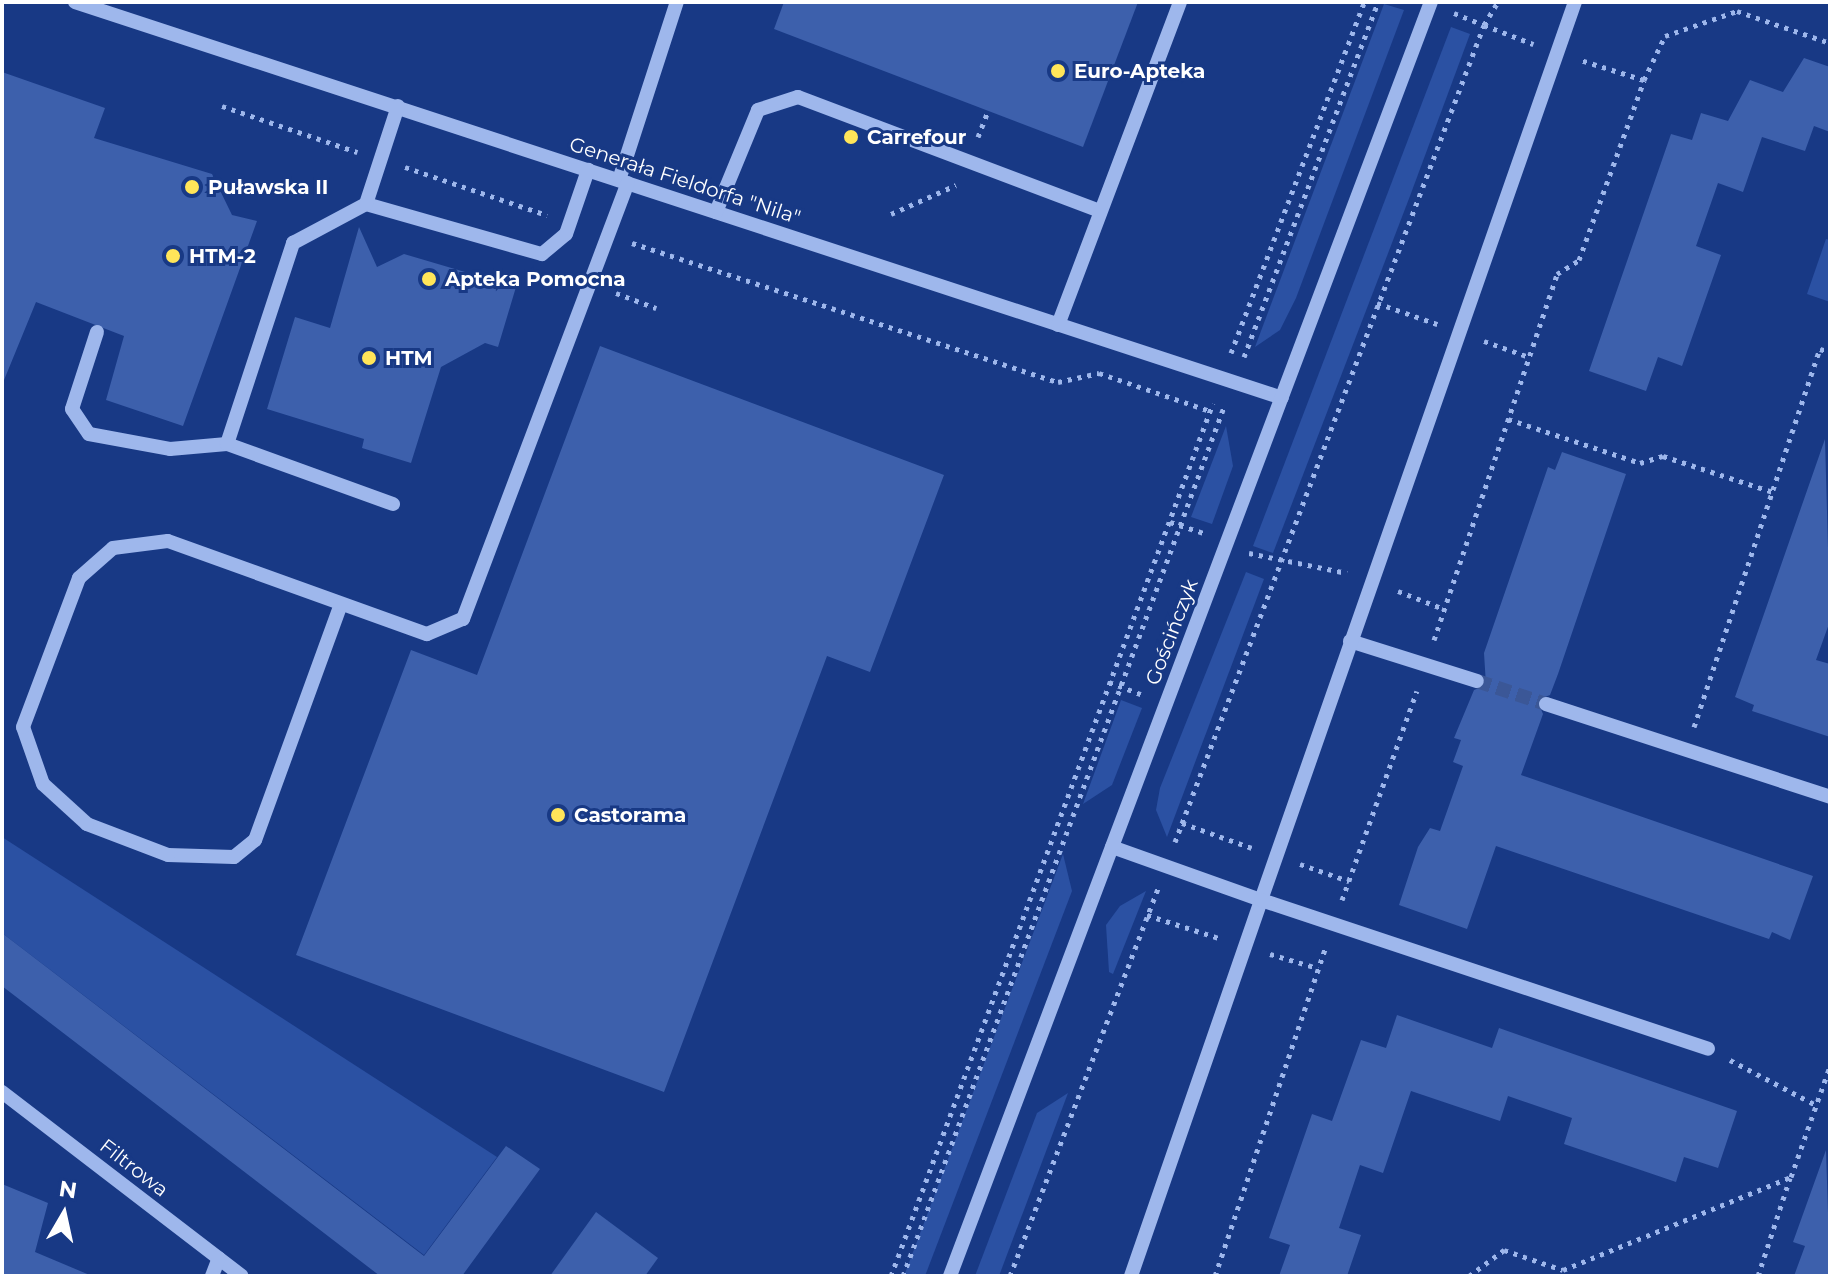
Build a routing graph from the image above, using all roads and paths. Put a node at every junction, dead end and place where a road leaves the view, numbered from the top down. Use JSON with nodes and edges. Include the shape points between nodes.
{"nodes":[{"id":1,"x":75,"y":2,"type":"edge"},
{"id":2,"x":677,"y":2,"type":"edge"},
{"id":3,"x":1180,"y":2,"type":"edge"},
{"id":4,"x":1364,"y":2,"type":"edge"},
{"id":5,"x":1378,"y":2,"type":"edge"},
{"id":6,"x":1498,"y":2,"type":"edge"},
{"id":7,"x":1575,"y":2,"type":"edge"},
{"id":8,"x":1431,"y":3,"type":"edge"},
{"id":9,"x":1830,"y":43,"type":"edge"},
{"id":10,"x":1644,"y":80,"type":"dead end"},
{"id":11,"x":222,"y":106,"type":"dead end"},
{"id":12,"x":398,"y":106,"type":"junction"},
{"id":13,"x":380,"y":159,"type":"junction"},
{"id":14,"x":588,"y":170,"type":"junction"},
{"id":15,"x":623,"y":181,"type":"junction"},
{"id":16,"x":366,"y":204,"type":"junction"},
{"id":17,"x":1099,"y":211,"type":"junction"},
{"id":18,"x":716,"y":212,"type":"junction"},
{"id":19,"x":570,"y":223,"type":"junction"},
{"id":20,"x":610,"y":236,"type":"junction"},
{"id":21,"x":594,"y":286,"type":"junction"},
{"id":22,"x":1377,"y":303,"type":"dead end"},
{"id":23,"x":656,"y":308,"type":"dead end"},
{"id":24,"x":1399,"y":311,"type":"dead end"},
{"id":25,"x":1058,"y":325,"type":"junction"},
{"id":26,"x":97,"y":332,"type":"dead end"},
{"id":27,"x":1830,"y":352,"type":"edge"},
{"id":28,"x":1228,"y":380,"type":"junction"},
{"id":29,"x":1282,"y":398,"type":"junction"},
{"id":30,"x":1210,"y":411,"type":"junction"},
{"id":31,"x":1508,"y":419,"type":"dead end"},
{"id":32,"x":227,"y":444,"type":"junction"},
{"id":33,"x":1773,"y":492,"type":"junction"},
{"id":34,"x":393,"y":504,"type":"dead end"},
{"id":35,"x":1170,"y":522,"type":"junction"},
{"id":36,"x":1180,"y":525,"type":"junction"},
{"id":37,"x":1226,"y":544,"type":"junction"},
{"id":38,"x":1370,"y":581,"type":"junction"},
{"id":39,"x":341,"y":604,"type":"junction"},
{"id":40,"x":1444,"y":609,"type":"dead end"},
{"id":41,"x":1350,"y":641,"type":"junction"},
{"id":42,"x":1477,"y":681,"type":"tunnel mouth"},
{"id":43,"x":1546,"y":704,"type":"tunnel mouth"},
{"id":44,"x":1686,"y":751,"type":"junction"},
{"id":45,"x":1830,"y":797,"type":"edge"},
{"id":46,"x":1112,"y":847,"type":"junction"},
{"id":47,"x":1261,"y":900,"type":"junction"},
{"id":48,"x":1708,"y":1049,"type":"joint"},
{"id":49,"x":1830,"y":1066,"type":"edge"},
{"id":50,"x":2,"y":1092,"type":"edge"},
{"id":51,"x":1816,"y":1105,"type":"junction"},
{"id":52,"x":1791,"y":1177,"type":"junction"},
{"id":53,"x":219,"y":1258,"type":"junction"},
{"id":54,"x":1563,"y":1270,"type":"junction"},
{"id":55,"x":212,"y":1276,"type":"edge"},
{"id":56,"x":242,"y":1276,"type":"edge"},
{"id":57,"x":891,"y":1276,"type":"edge"},
{"id":58,"x":903,"y":1276,"type":"edge"},
{"id":59,"x":950,"y":1276,"type":"edge"},
{"id":60,"x":1131,"y":1276,"type":"edge"},
{"id":61,"x":1469,"y":1276,"type":"edge"},
{"id":62,"x":1573,"y":1276,"type":"edge"},
{"id":63,"x":1758,"y":1276,"type":"edge"}],
"edges":[{"from":1,"to":12,"type":"street","name":"Generała Fieldorfa \"Nila\""},
{"from":2,"to":15,"type":"street"},
{"from":3,"to":17,"type":"street"},
{"from":4,"to":28,"type":"path"},
{"from":5,"to":28,"type":"path"},
{"from":6,"to":8,"type":"path","via":[[1484,25]]},
{"from":7,"to":38,"type":"street"},
{"from":8,"to":29,"type":"street","name":"Gościńczyk"},
{"from":9,"to":10,"type":"path","via":[[1737,11],[1665,36]]},
{"from":11,"to":13,"type":"path"},
{"from":12,"to":13,"type":"street"},
{"from":12,"to":14,"type":"street","name":"Generała Fieldorfa \"Nila\""},
{"from":13,"to":16,"type":"street"},
{"from":13,"to":19,"type":"path"},
{"from":14,"to":15,"type":"street","name":"Generała Fieldorfa \"Nila\""},
{"from":14,"to":19,"type":"street"},
{"from":15,"to":18,"type":"street","name":"Generała Fieldorfa \"Nila\""},
{"from":15,"to":20,"type":"street"},
{"from":16,"to":19,"type":"street","via":[[542,254]]},
{"from":16,"to":32,"type":"street","via":[[293,243]]},
{"from":17,"to":18,"type":"street","via":[[798,97],[758,110]]},
{"from":17,"to":25,"type":"street"},
{"from":18,"to":25,"type":"street","name":"Generała Fieldorfa \"Nila\""},
{"from":20,"to":21,"type":"street"},
{"from":20,"to":30,"type":"path","via":[[1058,382],[1099,373]]},
{"from":21,"to":23,"type":"path"},
{"from":21,"to":39,"type":"street","via":[[463,619],[427,634]]},
{"from":22,"to":24,"type":"path"},
{"from":25,"to":28,"type":"street","name":"Generała Fieldorfa \"Nila\""},
{"from":26,"to":32,"type":"street","via":[[72,409],[89,434],[170,449]]},
{"from":27,"to":33,"type":"path","via":[[1820,349]]},
{"from":28,"to":29,"type":"street","name":"Generała Fieldorfa \"Nila\""},
{"from":28,"to":30,"type":"path"},
{"from":28,"to":36,"type":"path"},
{"from":29,"to":37,"type":"street","name":"Gościńczyk"},
{"from":30,"to":35,"type":"path"},
{"from":31,"to":33,"type":"path","via":[[1640,463],[1663,456]]},
{"from":32,"to":34,"type":"street"},
{"from":33,"to":44,"type":"path"},
{"from":35,"to":36,"type":"path"},
{"from":35,"to":57,"type":"path"},
{"from":36,"to":37,"type":"path"},
{"from":36,"to":58,"type":"path"},
{"from":37,"to":38,"type":"path","via":[[1278,563],[1325,565]]},
{"from":37,"to":46,"type":"street","name":"Gościńczyk"},
{"from":38,"to":40,"type":"path"},
{"from":38,"to":41,"type":"street"},
{"from":39,"to":39,"type":"street","via":[[168,541],[113,548],[79,578],[23,727],[43,784],[101,829],[168,855],[234,857],[255,840]]},
{"from":41,"to":42,"type":"street"},
{"from":41,"to":47,"type":"street"},
{"from":43,"to":44,"type":"street"},
{"from":44,"to":45,"type":"street"},
{"from":46,"to":47,"type":"street"},
{"from":46,"to":59,"type":"street","name":"Gościńczyk"},
{"from":47,"to":48,"type":"street"},
{"from":47,"to":60,"type":"street"},
{"from":48,"to":51,"type":"path"},
{"from":49,"to":51,"type":"path"},
{"from":50,"to":53,"type":"street","name":"Filtrowa"},
{"from":51,"to":52,"type":"path"},
{"from":52,"to":54,"type":"path"},
{"from":52,"to":63,"type":"path"},
{"from":53,"to":55,"type":"street"},
{"from":53,"to":56,"type":"street","name":"Filtrowa"},
{"from":54,"to":61,"type":"path","via":[[1504,1250]]},
{"from":54,"to":62,"type":"path"}]}
